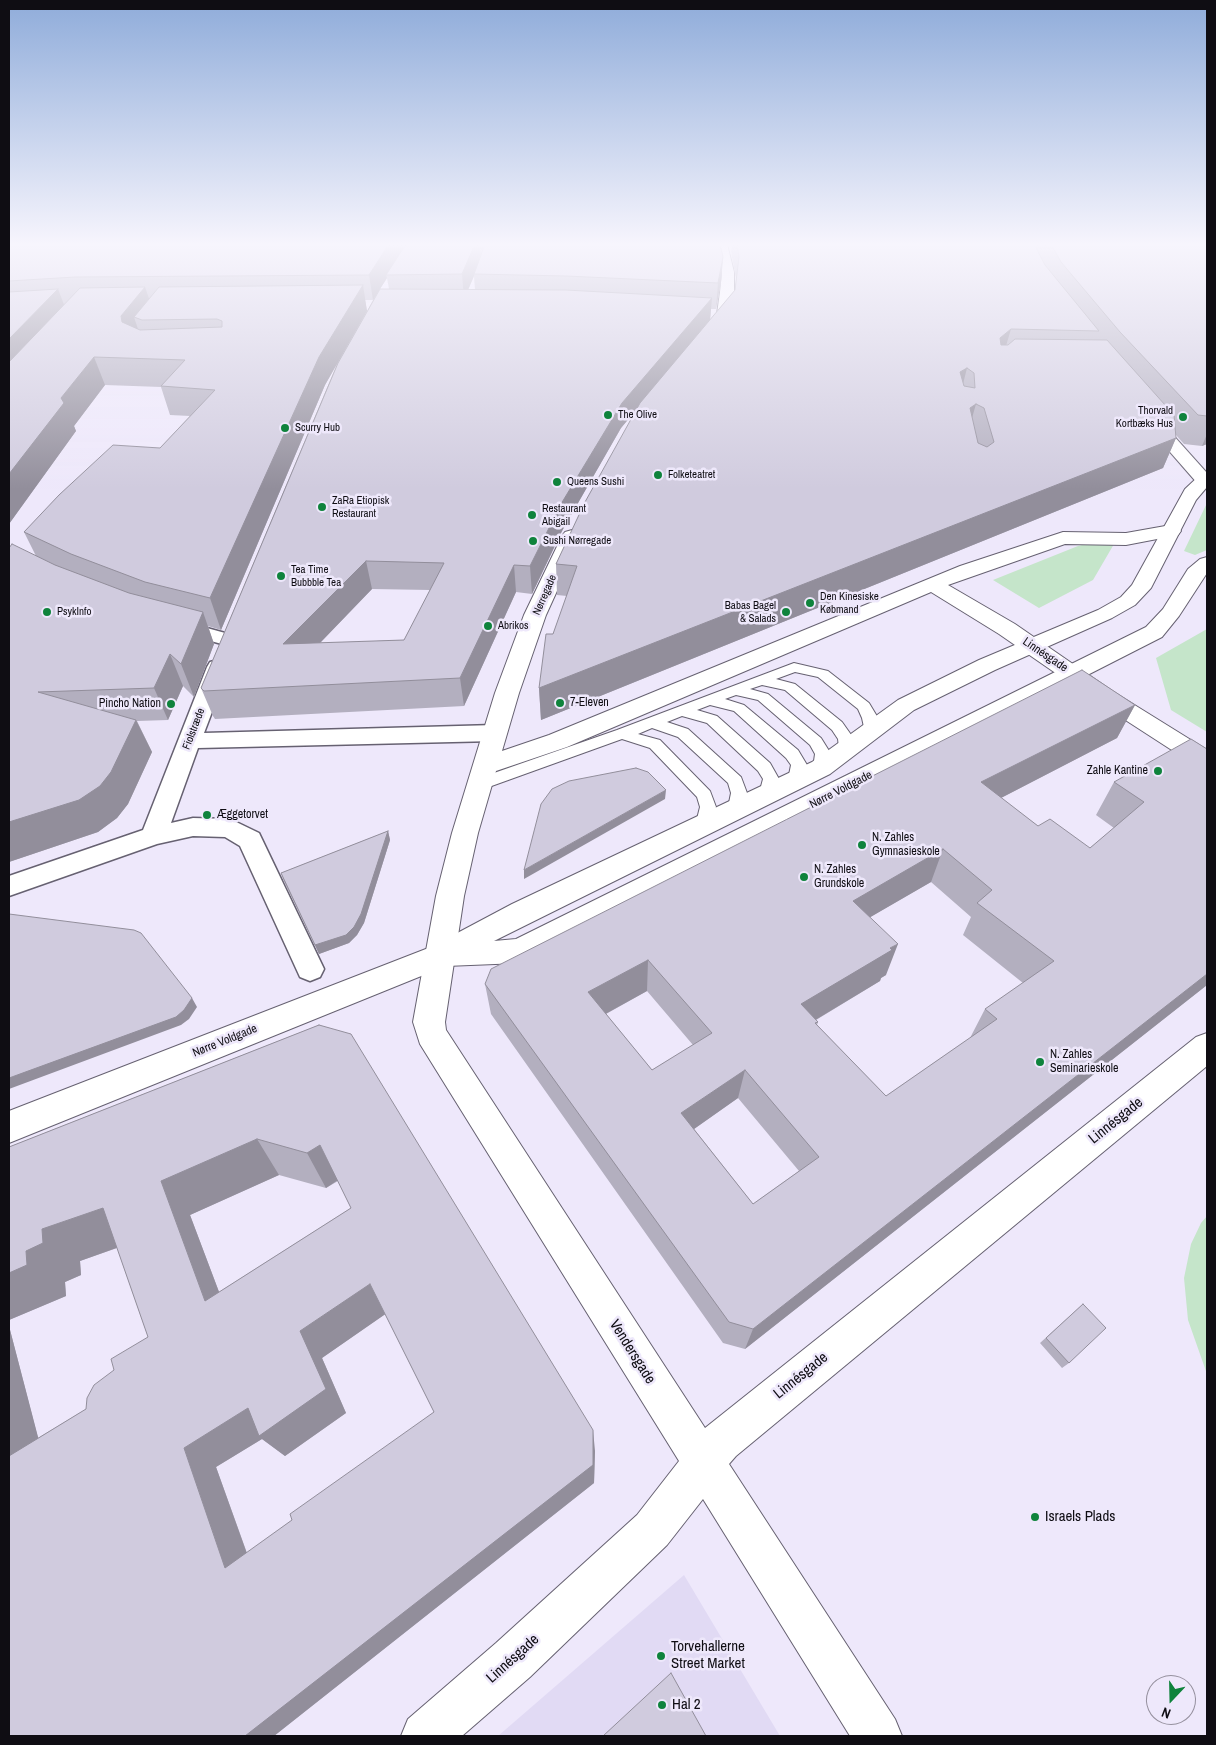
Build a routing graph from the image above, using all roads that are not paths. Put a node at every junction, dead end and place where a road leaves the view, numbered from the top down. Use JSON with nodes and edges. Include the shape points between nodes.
{"nodes":[{"id":1,"x":710,"y":325,"type":"edge"},
{"id":2,"x":697,"y":347,"type":"edge"},
{"id":3,"x":1138,"y":405,"type":"edge"},
{"id":4,"x":1205,"y":479,"type":"edge"},
{"id":5,"x":578,"y":524,"type":"edge"},
{"id":6,"x":1171,"y":531,"type":"junction"},
{"id":7,"x":1207,"y":563,"type":"edge"},
{"id":8,"x":932,"y":584,"type":"junction"},
{"id":9,"x":159,"y":621,"type":"edge"},
{"id":10,"x":1032,"y":646,"type":"junction"},
{"id":11,"x":1072,"y":674,"type":"junction"},
{"id":12,"x":761,"y":680,"type":"junction"},
{"id":13,"x":735,"y":690,"type":"junction"},
{"id":14,"x":709,"y":700,"type":"junction"},
{"id":15,"x":681,"y":711,"type":"junction"},
{"id":16,"x":651,"y":722,"type":"junction"},
{"id":17,"x":871,"y":732,"type":"junction"},
{"id":18,"x":495,"y":733,"type":"junction"},
{"id":19,"x":622,"y":734,"type":"junction"},
{"id":20,"x":190,"y":741,"type":"junction"},
{"id":21,"x":846,"y":751,"type":"junction"},
{"id":22,"x":1207,"y":760,"type":"edge"},
{"id":23,"x":821,"y":768,"type":"junction"},
{"id":24,"x":482,"y":775,"type":"junction"},
{"id":25,"x":796,"y":780,"type":"junction"},
{"id":26,"x":767,"y":794,"type":"junction"},
{"id":27,"x":736,"y":808,"type":"junction"},
{"id":28,"x":704,"y":823,"type":"junction"},
{"id":29,"x":153,"y":836,"type":"junction"},
{"id":30,"x":9,"y":886,"type":"edge"},
{"id":31,"x":440,"y":955,"type":"junction"},
{"id":32,"x":310,"y":969,"type":"dead end"},
{"id":33,"x":1207,"y":1047,"type":"edge"},
{"id":34,"x":9,"y":1127,"type":"edge"},
{"id":35,"x":703,"y":1464,"type":"junction"},
{"id":36,"x":425,"y":1736,"type":"edge"},
{"id":37,"x":878,"y":1736,"type":"edge"}],
"edges":[{"from":1,"to":2,"type":"street"},
{"from":3,"to":4,"type":"street"},
{"from":4,"to":6,"type":"street","name":"Nørre Voldgade","via":[[1187,500]]},
{"from":5,"to":18,"type":"street","name":"Nørregade","via":[[535,615]]},
{"from":6,"to":8,"type":"street","via":[[1126,539],[1063,538]]},
{"from":6,"to":10,"type":"street","name":"Nørre Voldgade","via":[[1141,588],[1128,602]]},
{"from":7,"to":11,"type":"street","name":"Nørre Voldgade","via":[[1195,574],[1172,612],[1154,632]]},
{"from":8,"to":10,"type":"street","name":"Linnésgade"},
{"from":8,"to":24,"type":"street"},
{"from":9,"to":20,"type":"street","name":"Fiolstræde","via":[[232,631]]},
{"from":10,"to":11,"type":"street","name":"Linnésgade"},
{"from":10,"to":17,"type":"street","name":"Nørre Voldgade","via":[[906,705]]},
{"from":11,"to":22,"type":"street","name":"Linnésgade"},
{"from":11,"to":31,"type":"street","name":"Nørre Voldgade","via":[[520,950]]},
{"from":12,"to":13,"type":"lane"},
{"from":12,"to":17,"type":"lane","via":[[794,667],[823,674],[864,706],[870,718]]},
{"from":12,"to":21,"type":"lane","via":[[790,687],[837,726],[846,739]]},
{"from":13,"to":14,"type":"lane"},
{"from":13,"to":23,"type":"lane","via":[[763,697],[816,742],[823,754]]},
{"from":14,"to":15,"type":"lane"},
{"from":14,"to":25,"type":"lane","via":[[739,708],[792,754],[799,765]]},
{"from":15,"to":16,"type":"lane"},
{"from":15,"to":26,"type":"lane","via":[[712,719],[764,767],[771,779]]},
{"from":16,"to":19,"type":"lane"},
{"from":16,"to":27,"type":"lane","via":[[683,733],[735,781],[740,793]]},
{"from":17,"to":21,"type":"street","name":"Nørre Voldgade"},
{"from":18,"to":20,"type":"street"},
{"from":18,"to":24,"type":"street","name":"Nørregade"},
{"from":19,"to":24,"type":"lane"},
{"from":19,"to":28,"type":"lane","via":[[655,744],[704,795],[708,807]]},
{"from":20,"to":29,"type":"street","name":"Fiolstræde"},
{"from":21,"to":23,"type":"street","name":"Nørre Voldgade"},
{"from":23,"to":25,"type":"street","name":"Nørre Voldgade"},
{"from":24,"to":31,"type":"street","name":"Nørregade","via":[[450,896]]},
{"from":25,"to":26,"type":"street","name":"Nørre Voldgade"},
{"from":26,"to":27,"type":"street","name":"Nørre Voldgade"},
{"from":27,"to":28,"type":"street","name":"Nørre Voldgade"},
{"from":28,"to":31,"type":"street","name":"Nørre Voldgade"},
{"from":29,"to":30,"type":"street"},
{"from":29,"to":32,"type":"street","via":[[193,827],[230,828],[250,840]]},
{"from":31,"to":34,"type":"street","name":"Nørre Voldgade"},
{"from":31,"to":35,"type":"street","name":"Vendersgade","via":[[429,1022],[431,1034]]},
{"from":33,"to":35,"type":"street","name":"Linnésgade","via":[[721,1441]]},
{"from":35,"to":36,"type":"street","name":"Linnésgade","via":[[652,1530],[513,1660]]},
{"from":35,"to":37,"type":"street","name":"Vendersgade"}]}
